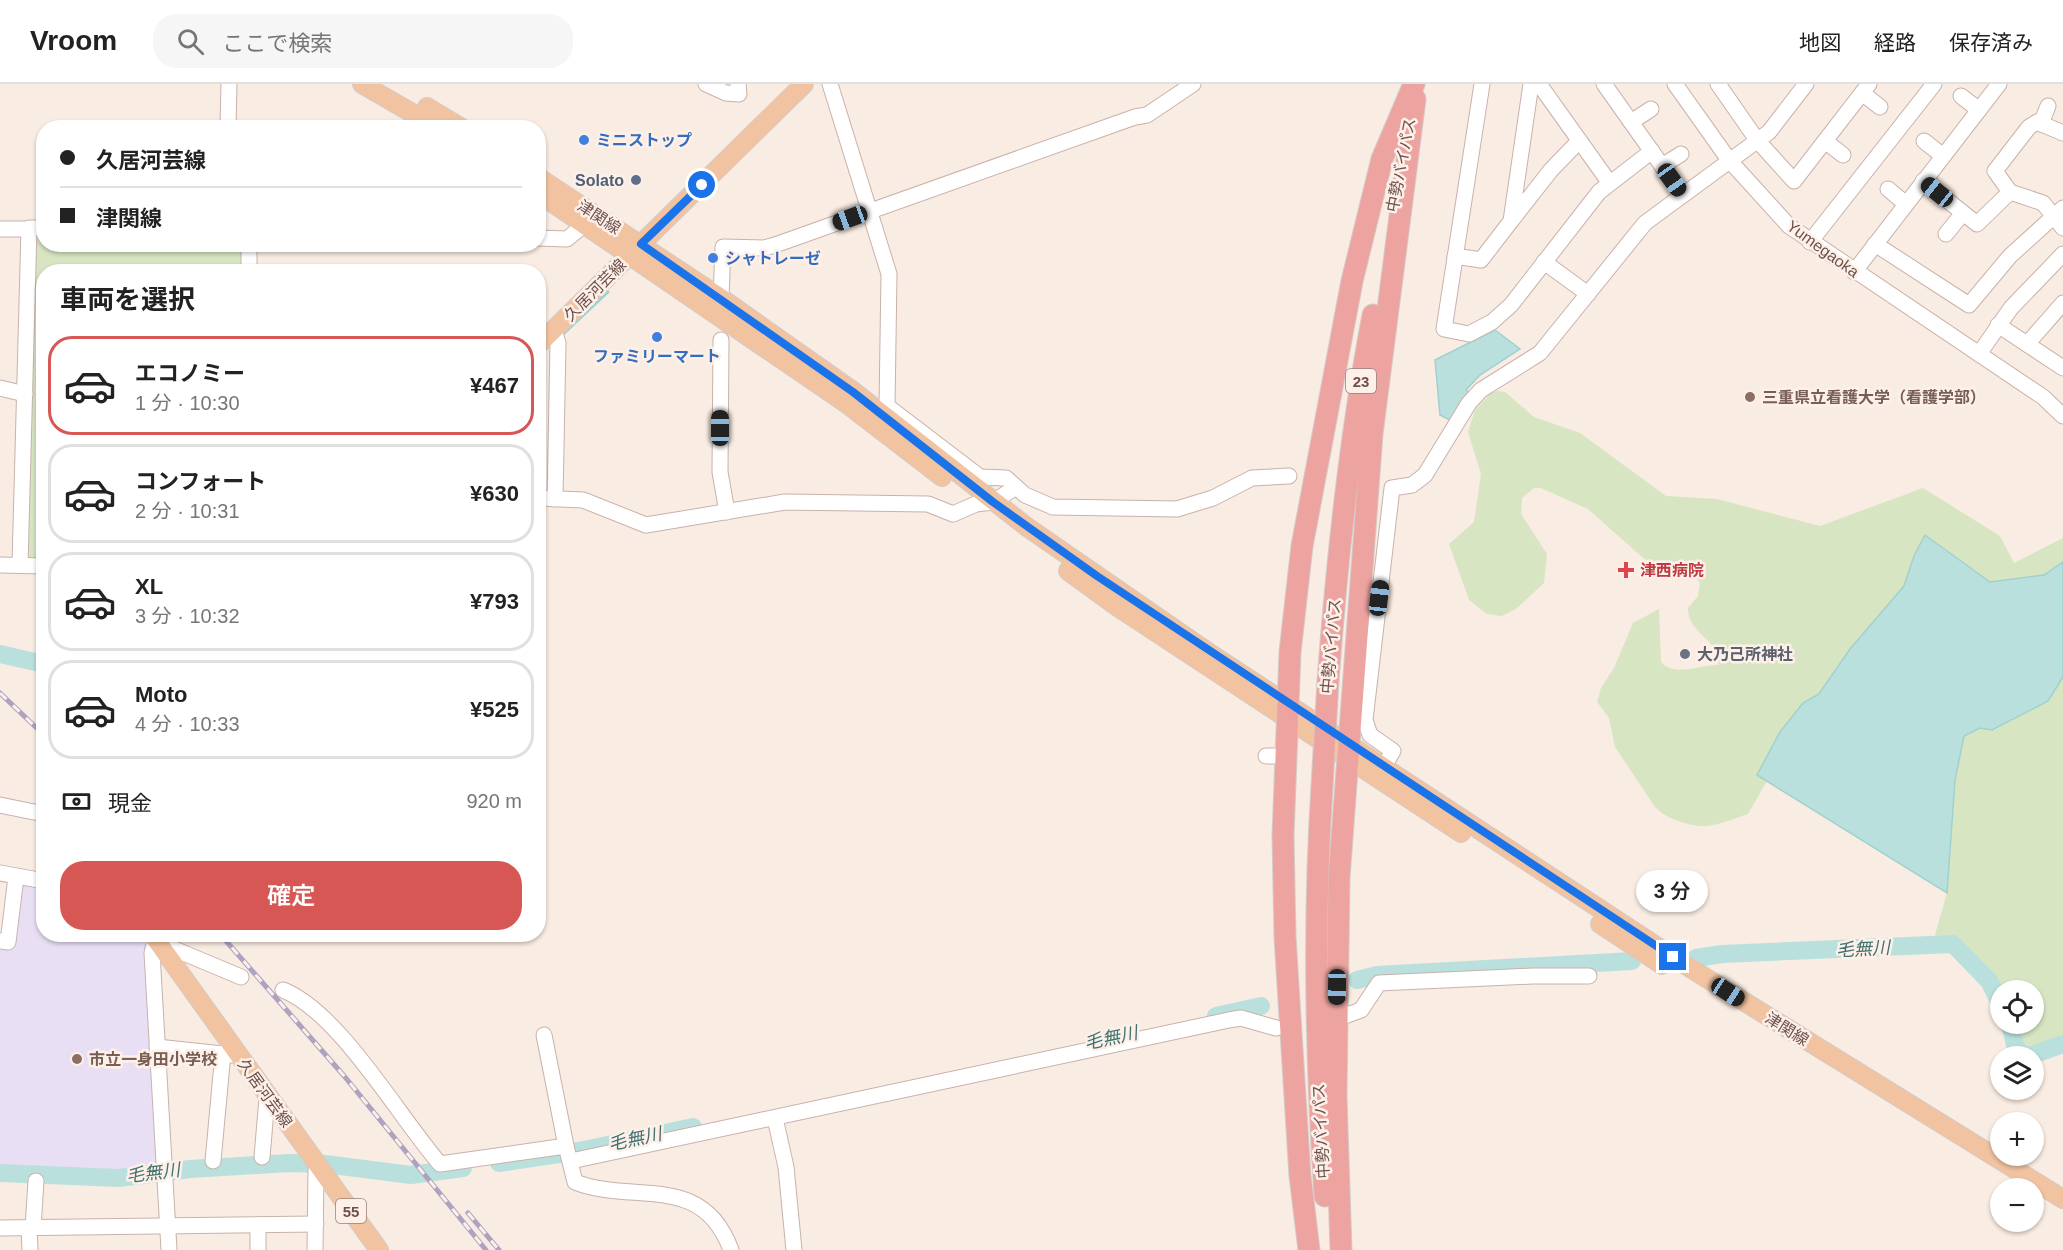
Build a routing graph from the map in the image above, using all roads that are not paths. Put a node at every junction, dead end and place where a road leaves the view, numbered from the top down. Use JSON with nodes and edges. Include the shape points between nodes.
{"nodes":[{"id":1,"x":229,"y":84,"type":"edge"},
{"id":2,"x":362,"y":84,"type":"edge"},
{"id":3,"x":386,"y":84,"type":"edge"},
{"id":4,"x":706,"y":84,"type":"edge"},
{"id":5,"x":804,"y":84,"type":"edge"},
{"id":6,"x":830,"y":84,"type":"edge"},
{"id":7,"x":1193,"y":84,"type":"edge"},
{"id":8,"x":1416,"y":84,"type":"edge"},
{"id":9,"x":1482,"y":84,"type":"edge"},
{"id":10,"x":1531,"y":84,"type":"edge"},
{"id":11,"x":1539,"y":84,"type":"edge"},
{"id":12,"x":1604,"y":84,"type":"edge"},
{"id":13,"x":1675,"y":84,"type":"edge"},
{"id":14,"x":1738,"y":84,"type":"edge"},
{"id":15,"x":1806,"y":84,"type":"edge"},
{"id":16,"x":1934,"y":84,"type":"edge"},
{"id":17,"x":1998,"y":84,"type":"edge"},
{"id":18,"x":1866,"y":88,"type":"edge"},
{"id":19,"x":1721,"y":89,"type":"edge"},
{"id":20,"x":739,"y":92,"type":"edge"},
{"id":21,"x":1961,"y":96,"type":"dead end"},
{"id":22,"x":2048,"y":106,"type":"dead end"},
{"id":23,"x":1879,"y":107,"type":"dead end"},
{"id":24,"x":1650,"y":108,"type":"dead end"},
{"id":25,"x":1979,"y":110,"type":"junction"},
{"id":26,"x":228,"y":120,"type":"edge"},
{"id":27,"x":424,"y":120,"type":"edge"},
{"id":28,"x":448,"y":120,"type":"edge"},
{"id":29,"x":1631,"y":122,"type":"junction"},
{"id":30,"x":2041,"y":124,"type":"junction"},
{"id":31,"x":2063,"y":133,"type":"edge"},
{"id":32,"x":1758,"y":140,"type":"junction"},
{"id":33,"x":1579,"y":141,"type":"junction"},
{"id":34,"x":1825,"y":141,"type":"junction"},
{"id":35,"x":1924,"y":141,"type":"dead end"},
{"id":36,"x":1652,"y":151,"type":"junction"},
{"id":37,"x":1681,"y":154,"type":"dead end"},
{"id":38,"x":1843,"y":155,"type":"dead end"},
{"id":39,"x":1944,"y":156,"type":"junction"},
{"id":40,"x":1729,"y":160,"type":"junction"},
{"id":41,"x":1662,"y":166,"type":"junction"},
{"id":42,"x":1609,"y":182,"type":"junction"},
{"id":43,"x":1923,"y":182,"type":"junction"},
{"id":44,"x":546,"y":183,"type":"edge"},
{"id":45,"x":1888,"y":190,"type":"dead end"},
{"id":46,"x":2010,"y":192,"type":"junction"},
{"id":47,"x":1682,"y":194,"type":"junction"},
{"id":48,"x":546,"y":198,"type":"edge"},
{"id":49,"x":1906,"y":204,"type":"junction"},
{"id":50,"x":869,"y":212,"type":"junction"},
{"id":51,"x":2058,"y":212,"type":"edge"},
{"id":52,"x":1963,"y":213,"type":"junction"},
{"id":53,"x":1511,"y":221,"type":"junction"},
{"id":54,"x":585,"y":224,"type":"junction"},
{"id":55,"x":2063,"y":228,"type":"edge"},
{"id":56,"x":0,"y":229,"type":"edge"},
{"id":57,"x":36,"y":229,"type":"edge"},
{"id":58,"x":1946,"y":234,"type":"dead end"},
{"id":59,"x":546,"y":238,"type":"edge"},
{"id":60,"x":1810,"y":242,"type":"junction"},
{"id":61,"x":1875,"y":244,"type":"junction"},
{"id":62,"x":636,"y":249,"type":"junction"},
{"id":63,"x":2063,"y":254,"type":"edge"},
{"id":64,"x":1455,"y":256,"type":"junction"},
{"id":65,"x":1544,"y":262,"type":"junction"},
{"id":66,"x":1854,"y":272,"type":"junction"},
{"id":67,"x":1588,"y":294,"type":"junction"},
{"id":68,"x":721,"y":298,"type":"junction"},
{"id":69,"x":2063,"y":303,"type":"edge"},
{"id":70,"x":1998,"y":325,"type":"junction"},
{"id":71,"x":556,"y":337,"type":"junction"},
{"id":72,"x":721,"y":340,"type":"dead end"},
{"id":73,"x":546,"y":341,"type":"edge"},
{"id":74,"x":2027,"y":344,"type":"junction"},
{"id":75,"x":1979,"y":354,"type":"junction"},
{"id":76,"x":2063,"y":368,"type":"edge"},
{"id":77,"x":0,"y":388,"type":"edge"},
{"id":78,"x":25,"y":394,"type":"junction"},
{"id":79,"x":2063,"y":416,"type":"edge"},
{"id":80,"x":1289,"y":476,"type":"dead end"},
{"id":81,"x":1016,"y":487,"type":"junction"},
{"id":82,"x":546,"y":498,"type":"edge"},
{"id":83,"x":555,"y":499,"type":"junction"},
{"id":84,"x":985,"y":503,"type":"junction"},
{"id":85,"x":727,"y":512,"type":"junction"},
{"id":86,"x":0,"y":565,"type":"edge"},
{"id":87,"x":20,"y":565,"type":"junction"},
{"id":88,"x":36,"y":566,"type":"edge"},
{"id":89,"x":1288,"y":712,"type":"junction"},
{"id":90,"x":1347,"y":750,"type":"junction"},
{"id":91,"x":1384,"y":766,"type":"junction"},
{"id":92,"x":0,"y":805,"type":"edge"},
{"id":93,"x":36,"y":812,"type":"edge"},
{"id":94,"x":0,"y":873,"type":"edge"},
{"id":95,"x":16,"y":877,"type":"junction"},
{"id":96,"x":36,"y":878,"type":"edge"},
{"id":97,"x":0,"y":941,"type":"edge"},
{"id":98,"x":153,"y":942,"type":"edge"},
{"id":99,"x":157,"y":942,"type":"edge"},
{"id":100,"x":163,"y":942,"type":"edge"},
{"id":101,"x":1589,"y":976,"type":"dead end"},
{"id":102,"x":241,"y":977,"type":"dead end"},
{"id":103,"x":283,"y":990,"type":"dead end"},
{"id":104,"x":1342,"y":1017,"type":"dead end"},
{"id":105,"x":1276,"y":1028,"type":"dead end"},
{"id":106,"x":544,"y":1035,"type":"dead end"},
{"id":107,"x":157,"y":1047,"type":"junction"},
{"id":108,"x":230,"y":1054,"type":"junction"},
{"id":109,"x":267,"y":1098,"type":"junction"},
{"id":110,"x":775,"y":1118,"type":"junction"},
{"id":111,"x":568,"y":1153,"type":"junction"},
{"id":112,"x":262,"y":1157,"type":"dead end"},
{"id":113,"x":213,"y":1161,"type":"dead end"},
{"id":114,"x":318,"y":1164,"type":"junction"},
{"id":115,"x":2008,"y":1178,"type":"edge"},
{"id":116,"x":36,"y":1181,"type":"dead end"},
{"id":117,"x":2063,"y":1199,"type":"edge"},
{"id":118,"x":2044,"y":1201,"type":"edge"},
{"id":119,"x":2063,"y":1213,"type":"edge"},
{"id":120,"x":316,"y":1224,"type":"junction"},
{"id":121,"x":258,"y":1225,"type":"junction"},
{"id":122,"x":168,"y":1227,"type":"junction"},
{"id":123,"x":0,"y":1228,"type":"edge"},
{"id":124,"x":31,"y":1228,"type":"junction"},
{"id":125,"x":30,"y":1250,"type":"edge"},
{"id":126,"x":169,"y":1250,"type":"edge"},
{"id":127,"x":258,"y":1250,"type":"edge"},
{"id":128,"x":315,"y":1250,"type":"edge"},
{"id":129,"x":379,"y":1250,"type":"edge"},
{"id":130,"x":730,"y":1250,"type":"edge"},
{"id":131,"x":794,"y":1250,"type":"edge"},
{"id":132,"x":1309,"y":1250,"type":"edge"},
{"id":133,"x":1329,"y":1250,"type":"edge"},
{"id":134,"x":1341,"y":1250,"type":"edge"}],
"edges":[{"from":1,"to":26,"type":"street"},
{"from":2,"to":27,"type":"main road"},
{"from":3,"to":28,"type":"main road"},
{"from":4,"to":20,"type":"street","via":[[726,93]]},
{"from":5,"to":62,"type":"main road","name":"久居河芸線"},
{"from":6,"to":50,"type":"street"},
{"from":7,"to":50,"type":"street","via":[[1147,115]]},
{"from":8,"to":89,"type":"highway","via":[[1382,159],[1352,281],[1302,546],[1290,652]]},
{"from":8,"to":90,"type":"highway","via":[[1378,380]]},
{"from":8,"to":133,"type":"highway","name":"中勢バイパス","number":"23","bridge":true,"via":[[1361,381],[1328,681],[1317,866],[1317,1032]]},
{"from":9,"to":64,"type":"street"},
{"from":10,"to":53,"type":"street"},
{"from":11,"to":33,"type":"street"},
{"from":12,"to":29,"type":"street"},
{"from":13,"to":40,"type":"street","name":"Yumegaoka"},
{"from":14,"to":19,"type":"street"},
{"from":15,"to":32,"type":"street","via":[[1769,132]]},
{"from":16,"to":60,"type":"street"},
{"from":17,"to":25,"type":"street"},
{"from":18,"to":23,"type":"street"},
{"from":18,"to":34,"type":"street"},
{"from":19,"to":32,"type":"street"},
{"from":21,"to":25,"type":"street"},
{"from":22,"to":30,"type":"street"},
{"from":24,"to":29,"type":"street"},
{"from":25,"to":39,"type":"street"},
{"from":29,"to":36,"type":"street"},
{"from":30,"to":31,"type":"street"},
{"from":30,"to":46,"type":"street","via":[[2029,127],[1995,171]]},
{"from":32,"to":34,"type":"street","via":[[1794,181]]},
{"from":32,"to":40,"type":"street"},
{"from":33,"to":42,"type":"street"},
{"from":33,"to":53,"type":"street"},
{"from":34,"to":38,"type":"street"},
{"from":35,"to":39,"type":"street"},
{"from":36,"to":41,"type":"street"},
{"from":36,"to":42,"type":"street"},
{"from":37,"to":41,"type":"street"},
{"from":39,"to":43,"type":"street"},
{"from":40,"to":47,"type":"street"},
{"from":40,"to":60,"type":"street","name":"Yumegaoka","via":[[1789,226]]},
{"from":41,"to":47,"type":"street"},
{"from":42,"to":65,"type":"street"},
{"from":43,"to":49,"type":"street"},
{"from":43,"to":52,"type":"street"},
{"from":44,"to":62,"type":"main road","name":"津関線"},
{"from":45,"to":49,"type":"street"},
{"from":46,"to":51,"type":"street"},
{"from":46,"to":52,"type":"street","via":[[1977,224]]},
{"from":47,"to":67,"type":"street","via":[[1645,223]]},
{"from":48,"to":54,"type":"main road","name":"津関線"},
{"from":49,"to":61,"type":"street"},
{"from":50,"to":68,"type":"street","via":[[764,248],[723,247]]},
{"from":50,"to":81,"type":"street","via":[[889,274],[887,406],[980,477],[1006,478]]},
{"from":51,"to":55,"type":"street"},
{"from":51,"to":61,"type":"street","via":[[2010,256],[1969,305]]},
{"from":52,"to":58,"type":"street"},
{"from":53,"to":64,"type":"street","via":[[1481,260]]},
{"from":54,"to":59,"type":"street","via":[[567,239]]},
{"from":54,"to":62,"type":"main road","name":"津関線"},
{"from":56,"to":57,"type":"street"},
{"from":57,"to":78,"type":"street"},
{"from":60,"to":66,"type":"street","name":"Yumegaoka"},
{"from":61,"to":66,"type":"street"},
{"from":62,"to":68,"type":"main road","name":"津関線"},
{"from":62,"to":71,"type":"main road","name":"久居河芸線"},
{"from":62,"to":84,"type":"main road","name":"津関線"},
{"from":63,"to":70,"type":"street"},
{"from":64,"to":65,"type":"street","via":[[1444,329],[1468,334],[1492,322],[1511,305]]},
{"from":65,"to":67,"type":"street"},
{"from":66,"to":75,"type":"street","name":"Yumegaoka"},
{"from":67,"to":91,"type":"street","via":[[1540,353],[1489,383],[1469,403],[1425,475],[1412,485],[1392,488],[1365,720],[1370,735],[1393,751]]},
{"from":68,"to":84,"type":"main road","name":"津関線","via":[[853,392]]},
{"from":69,"to":74,"type":"street"},
{"from":70,"to":74,"type":"street"},
{"from":70,"to":75,"type":"street"},
{"from":71,"to":73,"type":"main road","name":"久居河芸線"},
{"from":71,"to":83,"type":"street"},
{"from":72,"to":85,"type":"street","via":[[720,472]]},
{"from":74,"to":76,"type":"street"},
{"from":75,"to":79,"type":"street","name":"Yumegaoka","via":[[2043,397]]},
{"from":77,"to":78,"type":"street"},
{"from":78,"to":87,"type":"street"},
{"from":80,"to":81,"type":"street","via":[[1252,478],[1213,498],[1177,509],[1053,507]]},
{"from":81,"to":84,"type":"street"},
{"from":82,"to":83,"type":"street"},
{"from":83,"to":85,"type":"street","via":[[583,500],[646,525]]},
{"from":84,"to":85,"type":"street","via":[[953,514],[928,504],[823,501],[785,502]]},
{"from":84,"to":89,"type":"main road","name":"津関線","via":[[1116,606]]},
{"from":86,"to":87,"type":"street"},
{"from":87,"to":88,"type":"street"},
{"from":89,"to":90,"type":"main road","name":"津関線"},
{"from":89,"to":132,"type":"highway","via":[[1276,756],[1300,1176]]},
{"from":90,"to":91,"type":"main road","name":"津関線"},
{"from":90,"to":115,"type":"main road","name":"津関線","via":[[1666,968]]},
{"from":90,"to":134,"type":"highway","via":[[1339,878],[1336,1085]]},
{"from":91,"to":117,"type":"main road","name":"津関線","via":[[1690,968]]},
{"from":92,"to":93,"type":"street"},
{"from":94,"to":95,"type":"street"},
{"from":95,"to":96,"type":"street"},
{"from":95,"to":97,"type":"street","via":[[8,942]]},
{"from":98,"to":107,"type":"street"},
{"from":99,"to":108,"type":"main road","name":"久居河芸線","number":"55"},
{"from":100,"to":102,"type":"street"},
{"from":101,"to":104,"type":"street","via":[[1379,983],[1361,1010]]},
{"from":103,"to":111,"type":"street","via":[[321,1015],[440,1164]]},
{"from":105,"to":110,"type":"street","via":[[1241,1018],[1229,1020]]},
{"from":106,"to":111,"type":"street"},
{"from":107,"to":108,"type":"street"},
{"from":107,"to":122,"type":"street"},
{"from":108,"to":109,"type":"main road","name":"久居河芸線","number":"55"},
{"from":108,"to":113,"type":"street"},
{"from":109,"to":112,"type":"street"},
{"from":109,"to":114,"type":"main road","name":"久居河芸線","number":"55"},
{"from":110,"to":111,"type":"street"},
{"from":110,"to":131,"type":"street","via":[[786,1167]]},
{"from":111,"to":130,"type":"street","via":[[572,1178],[581,1185],[674,1195],[693,1203],[715,1222]]},
{"from":114,"to":120,"type":"street"},
{"from":114,"to":129,"type":"main road","name":"久居河芸線","number":"55"},
{"from":116,"to":124,"type":"street"},
{"from":118,"to":119,"type":"main road"},
{"from":120,"to":121,"type":"street"},
{"from":120,"to":128,"type":"street"},
{"from":121,"to":122,"type":"street"},
{"from":121,"to":127,"type":"street"},
{"from":122,"to":124,"type":"street"},
{"from":122,"to":126,"type":"street"},
{"from":123,"to":124,"type":"street"},
{"from":124,"to":125,"type":"street"}]}
